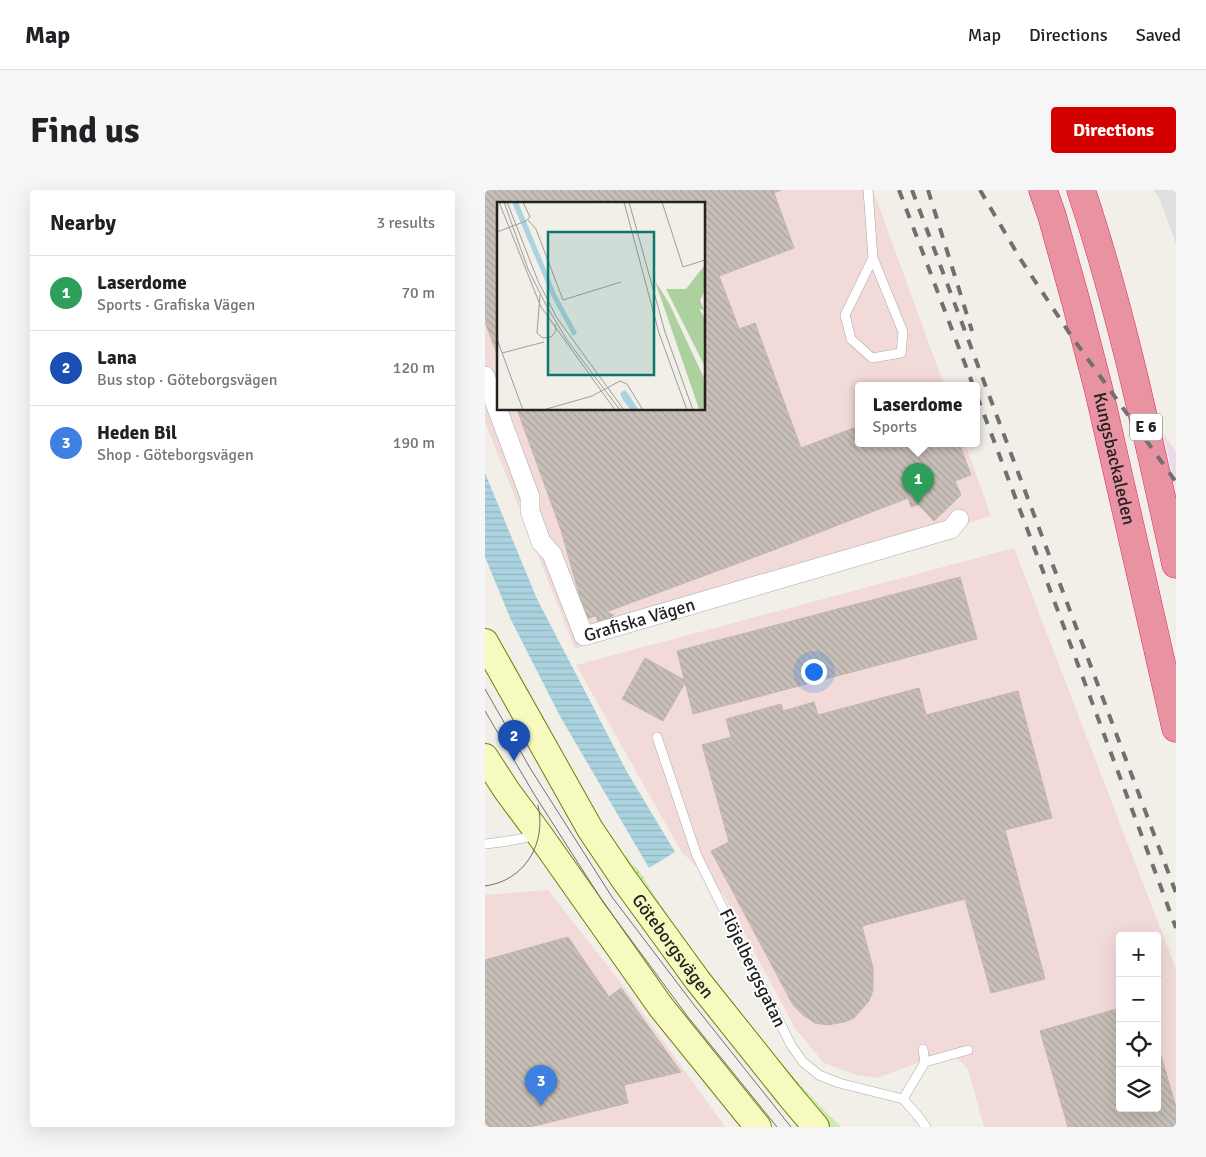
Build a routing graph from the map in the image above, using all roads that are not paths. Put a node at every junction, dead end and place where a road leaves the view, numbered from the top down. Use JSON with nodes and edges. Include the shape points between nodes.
{"nodes":[{"id":1,"x":868,"y":190,"type":"edge"},
{"id":2,"x":1043,"y":190,"type":"edge"},
{"id":3,"x":1081,"y":190,"type":"edge"},
{"id":4,"x":873,"y":258,"type":"junction"},
{"id":5,"x":485,"y":376,"type":"edge"},
{"id":6,"x":497,"y":408,"type":"edge"},
{"id":7,"x":498,"y":410,"type":"edge"},
{"id":8,"x":959,"y":519,"type":"dead end"},
{"id":9,"x":1176,"y":564,"type":"edge"},
{"id":10,"x":485,"y":642,"type":"edge"},
{"id":11,"x":1176,"y":728,"type":"edge"},
{"id":12,"x":657,"y":737,"type":"dead end"},
{"id":13,"x":487,"y":761,"type":"edge"},
{"id":14,"x":539,"y":834,"type":"junction"},
{"id":15,"x":485,"y":844,"type":"edge"},
{"id":16,"x":923,"y":1049,"type":"dead end"},
{"id":17,"x":968,"y":1050,"type":"dead end"},
{"id":18,"x":925,"y":1062,"type":"junction"},
{"id":19,"x":903,"y":1099,"type":"junction"},
{"id":20,"x":758,"y":1127,"type":"edge"},
{"id":21,"x":816,"y":1127,"type":"edge"},
{"id":22,"x":926,"y":1127,"type":"edge"}],
"edges":[{"from":1,"to":4,"type":"lane"},
{"from":2,"to":11,"type":"highway","name":"Kungsbackaleden","number":"E 6","via":[[1099,391]]},
{"from":3,"to":9,"type":"highway","name":"Kungsbackaleden","number":"E 6","via":[[1136,383]]},
{"from":4,"to":4,"type":"lane","via":[[845,315],[851,339],[873,358],[901,353],[903,332]]},
{"from":5,"to":6,"type":"street","name":"Grafiska Vägen"},
{"from":7,"to":8,"type":"street","name":"Grafiska Vägen","via":[[530,497],[530,510],[541,542],[552,554],[584,636],[951,529]]},
{"from":10,"to":21,"type":"main road","name":"Göteborgsvägen","via":[[589,829],[698,981]]},
{"from":12,"to":19,"type":"lane","name":"Flöjelbergsgatan","via":[[697,856],[795,1051],[819,1075]]},
{"from":13,"to":14,"type":"main road"},
{"from":14,"to":15,"type":"lane"},
{"from":14,"to":20,"type":"main road","via":[[661,1007]]},
{"from":16,"to":18,"type":"lane"},
{"from":17,"to":18,"type":"lane"},
{"from":18,"to":19,"type":"lane"},
{"from":19,"to":22,"type":"lane"}]}
